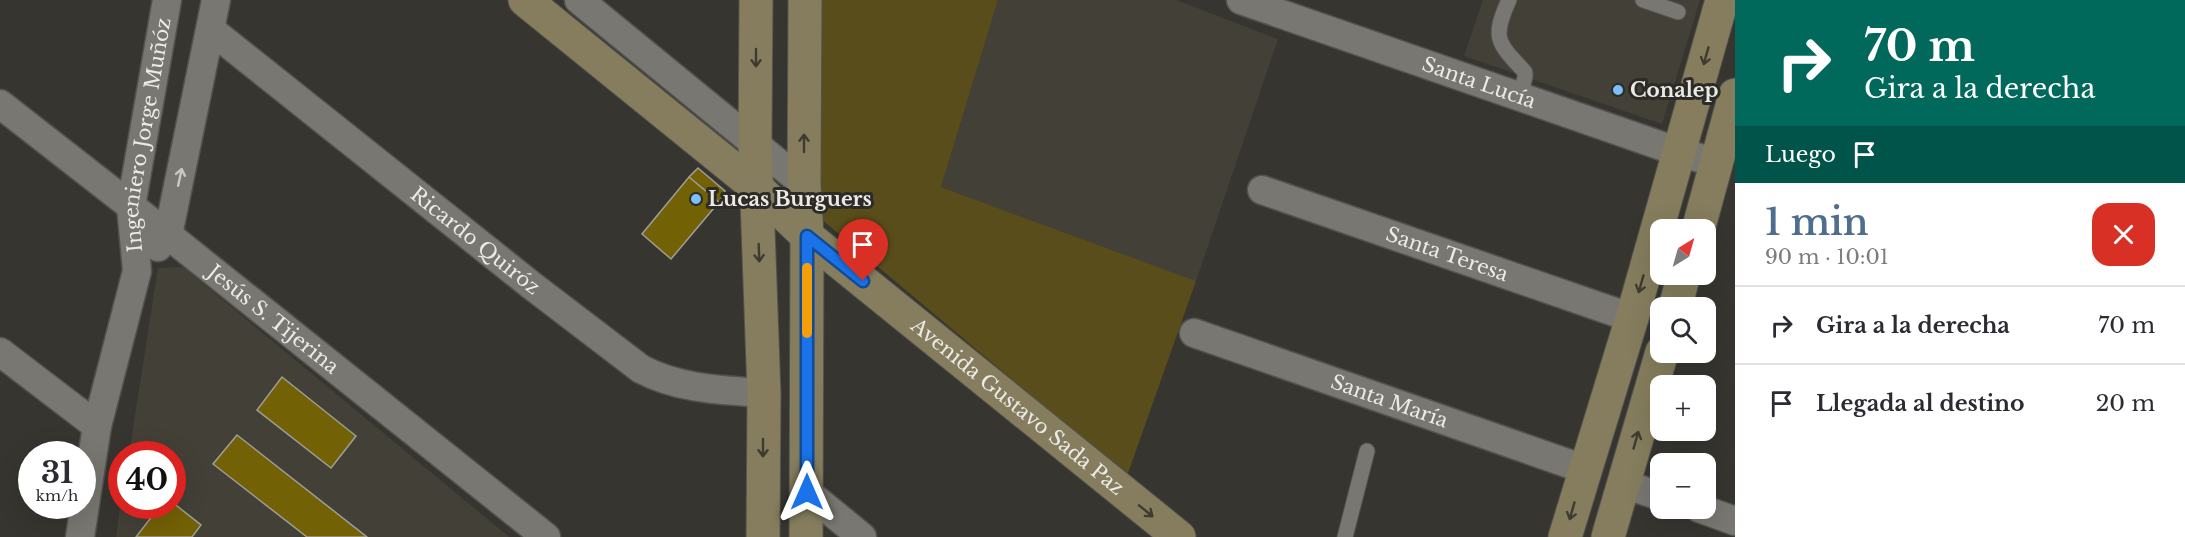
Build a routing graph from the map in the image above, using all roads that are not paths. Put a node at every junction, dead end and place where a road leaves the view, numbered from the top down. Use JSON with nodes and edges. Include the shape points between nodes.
{"nodes":[{"id":1,"x":167,"y":0,"type":"edge"},
{"id":2,"x":216,"y":0,"type":"edge"},
{"id":3,"x":525,"y":0,"type":"edge"},
{"id":4,"x":579,"y":0,"type":"edge"},
{"id":5,"x":756,"y":0,"type":"edge"},
{"id":6,"x":805,"y":0,"type":"edge"},
{"id":7,"x":1241,"y":0,"type":"edge"},
{"id":8,"x":1509,"y":0,"type":"edge"},
{"id":9,"x":1643,"y":0,"type":"edge"},
{"id":10,"x":1722,"y":0,"type":"edge"},
{"id":11,"x":1678,"y":12,"type":"dead end"},
{"id":12,"x":211,"y":30,"type":"junction"},
{"id":13,"x":1735,"y":95,"type":"edge"},
{"id":14,"x":1520,"y":97,"type":"junction"},
{"id":15,"x":0,"y":104,"type":"edge"},
{"id":16,"x":755,"y":145,"type":"junction"},
{"id":17,"x":1679,"y":152,"type":"junction"},
{"id":18,"x":1717,"y":163,"type":"junction"},
{"id":19,"x":804,"y":184,"type":"junction"},
{"id":20,"x":757,"y":188,"type":"junction"},
{"id":21,"x":1262,"y":190,"type":"dead end"},
{"id":22,"x":131,"y":206,"type":"junction"},
{"id":23,"x":1701,"y":219,"type":"edge"},
{"id":24,"x":168,"y":235,"type":"junction"},
{"id":25,"x":807,"y":236,"type":"junction"},
{"id":26,"x":136,"y":271,"type":"junction"},
{"id":27,"x":1632,"y":318,"type":"junction"},
{"id":28,"x":1194,"y":333,"type":"dead end"},
{"id":29,"x":0,"y":352,"type":"edge"},
{"id":30,"x":1659,"y":363,"type":"edge"},
{"id":31,"x":764,"y":393,"type":"junction"},
{"id":32,"x":97,"y":426,"type":"junction"},
{"id":33,"x":1367,"y":451,"type":"dead end"},
{"id":34,"x":1584,"y":469,"type":"junction"},
{"id":35,"x":1623,"y":483,"type":"junction"},
{"id":36,"x":807,"y":492,"type":"junction"},
{"id":37,"x":1650,"y":492,"type":"edge"},
{"id":38,"x":1716,"y":514,"type":"edge"},
{"id":39,"x":1735,"y":521,"type":"edge"},
{"id":40,"x":80,"y":537,"type":"edge"},
{"id":41,"x":546,"y":537,"type":"edge"},
{"id":42,"x":763,"y":537,"type":"edge"},
{"id":43,"x":806,"y":537,"type":"edge"},
{"id":44,"x":862,"y":537,"type":"edge"},
{"id":45,"x":1179,"y":537,"type":"edge"},
{"id":46,"x":1345,"y":537,"type":"edge"},
{"id":47,"x":1565,"y":537,"type":"edge"},
{"id":48,"x":1608,"y":537,"type":"edge"}],
"edges":[{"from":1,"to":22,"type":"street","name":"Ingeniero Jorge Muñóz"},
{"from":2,"to":12,"type":"street","name":"Ingeniero Jorge Muñóz"},
{"from":3,"to":20,"type":"street","name":"Avenida Gustavo Sada Paz"},
{"from":4,"to":16,"type":"street"},
{"from":5,"to":16,"type":"street","one_way":true},
{"from":19,"to":6,"type":"street","one_way":true},
{"from":7,"to":14,"type":"street","name":"Santa Lucía"},
{"from":8,"to":14,"type":"lane","via":[[1498,34],[1512,60],[1525,72]]},
{"from":9,"to":11,"type":"lane"},
{"from":10,"to":17,"type":"street","one_way":true},
{"from":24,"to":12,"type":"street","name":"Ingeniero Jorge Muñóz","one_way":true},
{"from":12,"to":31,"type":"street","name":"Ricardo Quiróz","via":[[641,369],[677,384]]},
{"from":13,"to":18,"type":"street"},
{"from":14,"to":17,"type":"street","name":"Santa Lucía"},
{"from":15,"to":22,"type":"street","name":"Jesús S. Tijerina"},
{"from":16,"to":19,"type":"street"},
{"from":16,"to":20,"type":"street"},
{"from":17,"to":18,"type":"street","name":"Santa Lucía"},
{"from":17,"to":27,"type":"street","one_way":true},
{"from":18,"to":23,"type":"street"},
{"from":19,"to":25,"type":"street"},
{"from":20,"to":25,"type":"street","name":"Avenida Gustavo Sada Paz"},
{"from":20,"to":31,"type":"street","one_way":true},
{"from":21,"to":27,"type":"street","name":"Santa Teresa"},
{"from":22,"to":24,"type":"street","name":"Jesús S. Tijerina"},
{"from":22,"to":26,"type":"street","name":"Ingeniero Jorge Muñóz"},
{"from":24,"to":26,"type":"street","name":"Ingeniero Jorge Muñóz"},
{"from":24,"to":41,"type":"street","name":"Jesús S. Tijerina"},
{"from":25,"to":36,"type":"street"},
{"from":25,"to":45,"type":"street","name":"Avenida Gustavo Sada Paz","one_way":true},
{"from":26,"to":32,"type":"street","name":"Ingeniero Jorge Muñóz"},
{"from":27,"to":34,"type":"street"},
{"from":28,"to":34,"type":"street","name":"Santa María"},
{"from":29,"to":32,"type":"street"},
{"from":35,"to":30,"type":"street","one_way":true},
{"from":31,"to":42,"type":"street","one_way":true},
{"from":32,"to":40,"type":"street","name":"Ingeniero Jorge Muñóz"},
{"from":33,"to":46,"type":"lane"},
{"from":34,"to":47,"type":"street","one_way":true},
{"from":35,"to":37,"type":"street"},
{"from":35,"to":48,"type":"street"},
{"from":36,"to":43,"type":"street"},
{"from":36,"to":44,"type":"street"},
{"from":38,"to":39,"type":"street"}]}
